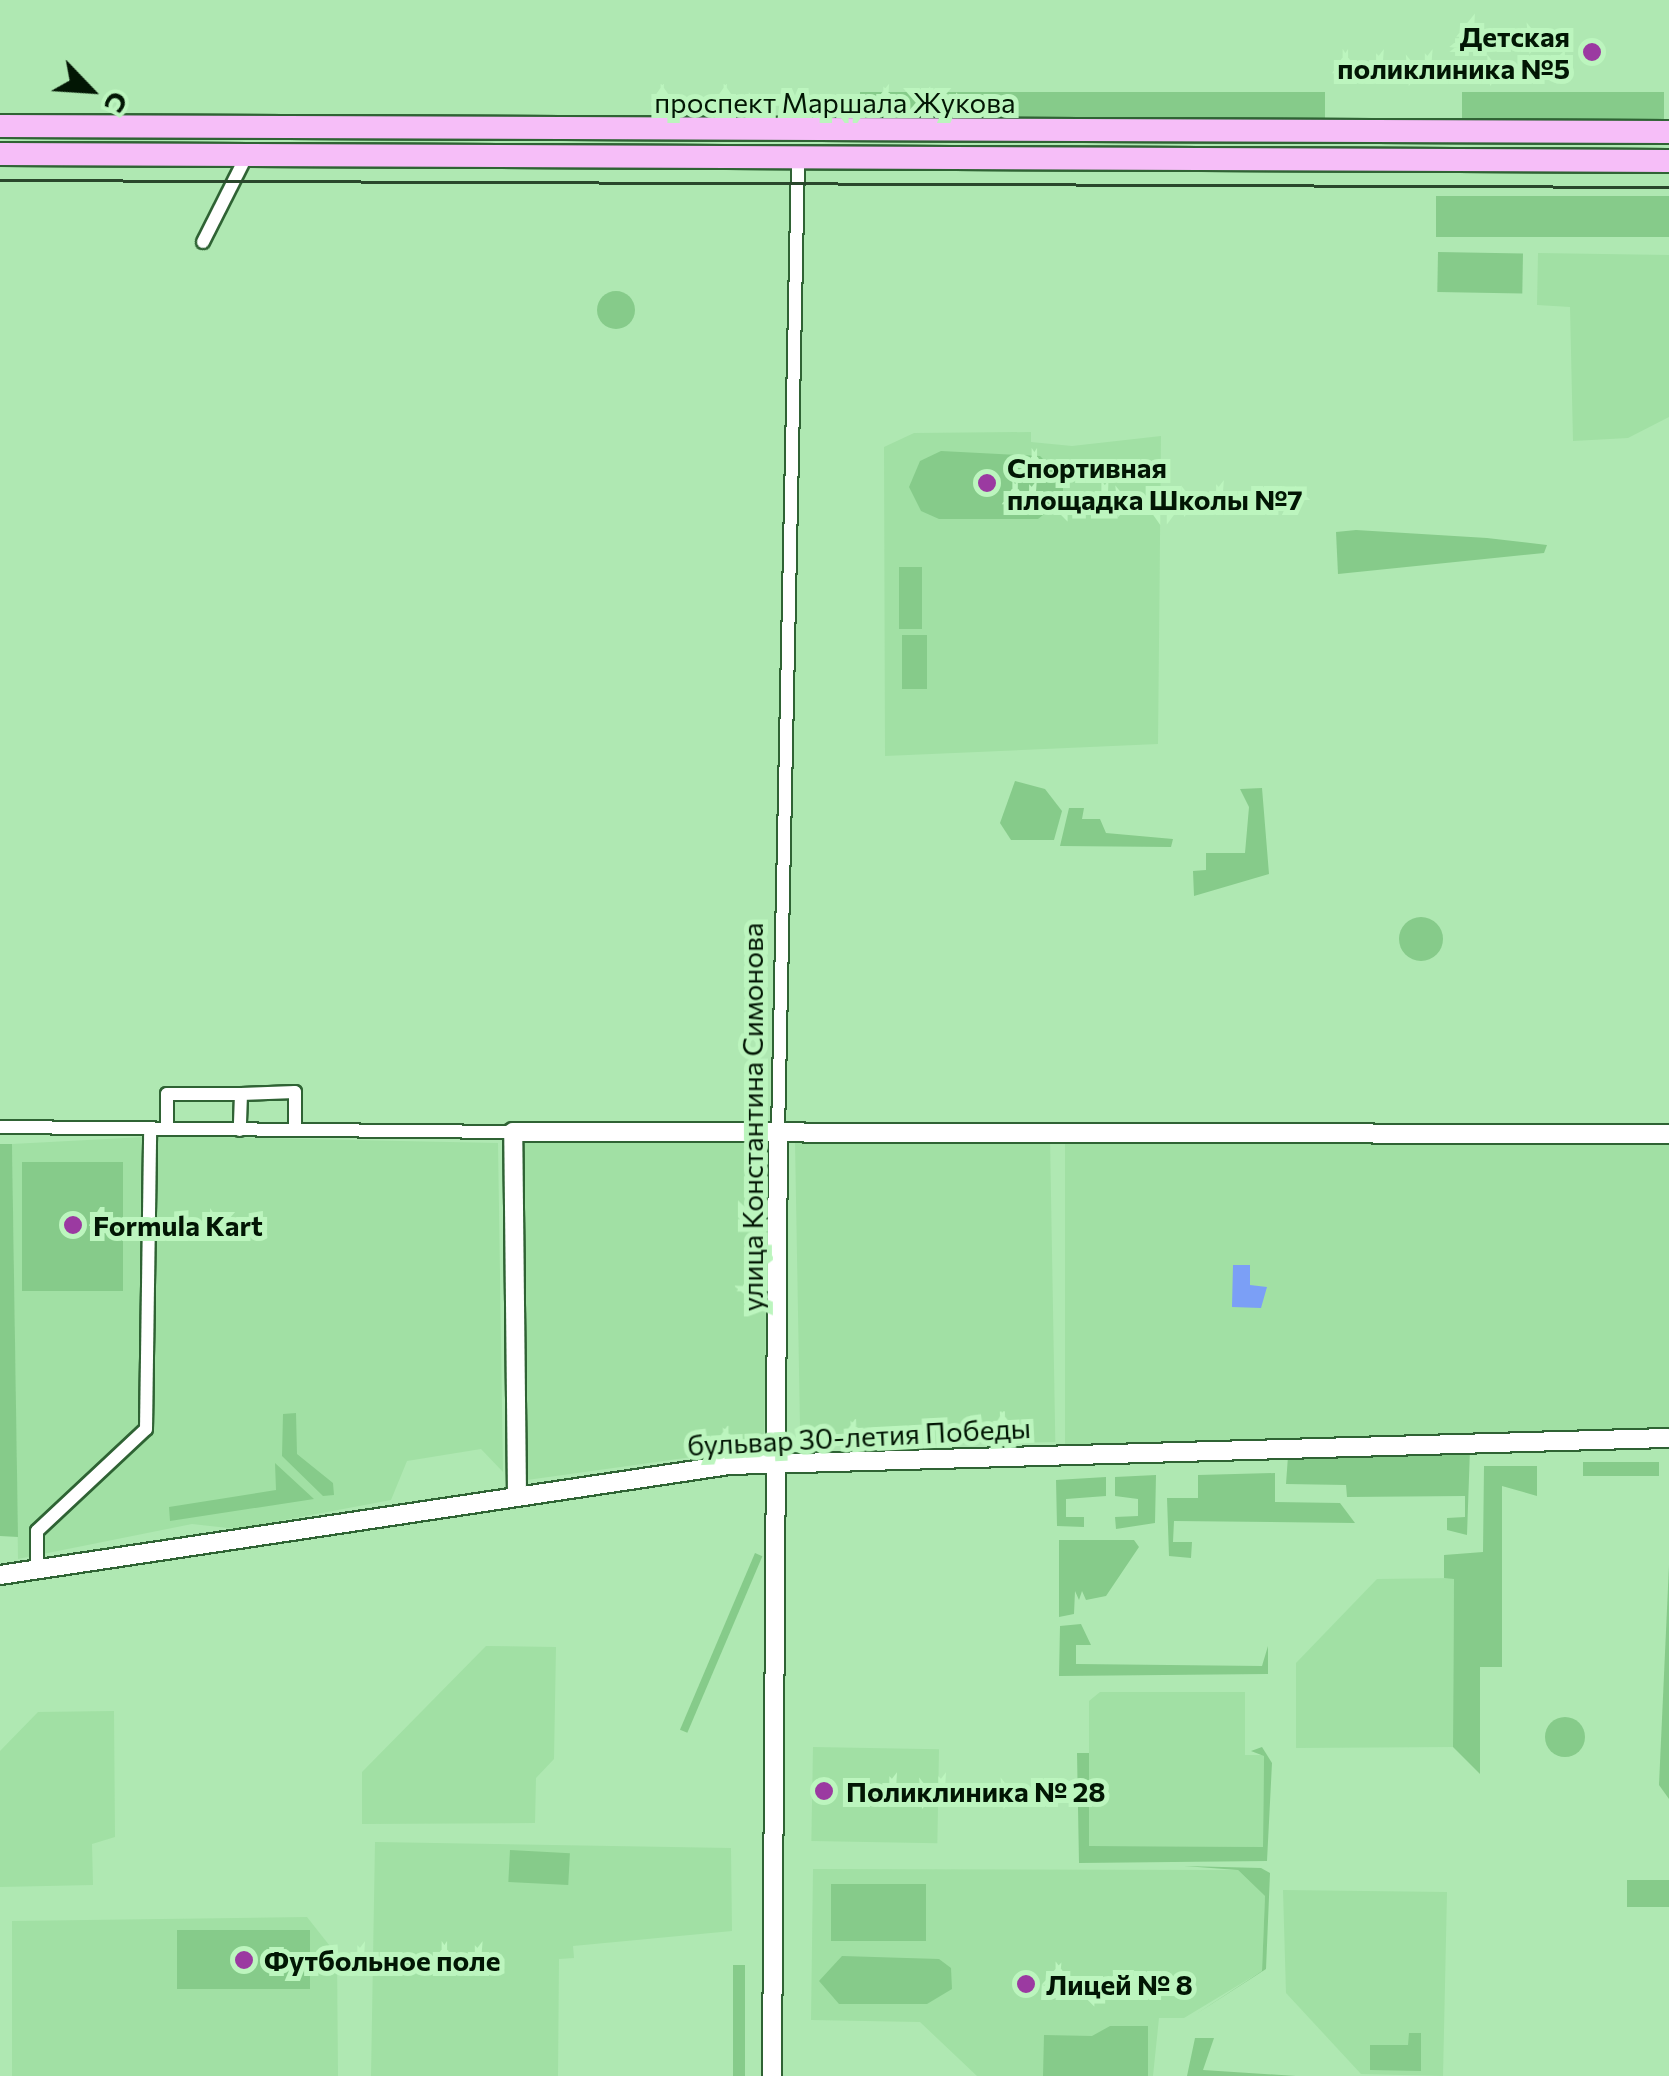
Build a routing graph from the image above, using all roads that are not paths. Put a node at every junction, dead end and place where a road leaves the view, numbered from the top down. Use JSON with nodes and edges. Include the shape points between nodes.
{"nodes":[{"id":1,"x":0,"y":126,"type":"edge"},
{"id":2,"x":1669,"y":132,"type":"edge"},
{"id":3,"x":0,"y":154,"type":"edge"},
{"id":4,"x":247,"y":155,"type":"junction"},
{"id":5,"x":798,"y":158,"type":"junction"},
{"id":6,"x":1668,"y":161,"type":"edge"},
{"id":7,"x":204,"y":242,"type":"dead end"},
{"id":8,"x":240,"y":1094,"type":"junction"},
{"id":9,"x":0,"y":1127,"type":"edge"},
{"id":10,"x":150,"y":1128,"type":"junction"},
{"id":11,"x":167,"y":1129,"type":"junction"},
{"id":12,"x":240,"y":1130,"type":"junction"},
{"id":13,"x":296,"y":1130,"type":"junction"},
{"id":14,"x":512,"y":1132,"type":"junction"},
{"id":15,"x":778,"y":1132,"type":"junction"},
{"id":16,"x":1669,"y":1134,"type":"edge"},
{"id":17,"x":1669,"y":1438,"type":"edge"},
{"id":18,"x":776,"y":1463,"type":"junction"},
{"id":19,"x":517,"y":1494,"type":"junction"},
{"id":20,"x":38,"y":1569,"type":"junction"},
{"id":21,"x":0,"y":1575,"type":"edge"},
{"id":22,"x":772,"y":2076,"type":"edge"}],
"edges":[{"from":1,"to":2,"type":"highway","name":"проспект Маршала Жукова"},
{"from":3,"to":4,"type":"highway","name":"проспект Маршала Жукова"},
{"from":4,"to":5,"type":"highway","name":"проспект Маршала Жукова"},
{"from":4,"to":7,"type":"street"},
{"from":5,"to":6,"type":"highway","name":"проспект Маршала Жукова"},
{"from":5,"to":15,"type":"street","name":"улица Константина Симонова"},
{"from":8,"to":11,"type":"street","via":[[167,1094]]},
{"from":8,"to":12,"type":"street"},
{"from":8,"to":13,"type":"street","via":[[295,1092]]},
{"from":9,"to":10,"type":"street"},
{"from":10,"to":11,"type":"street"},
{"from":10,"to":20,"type":"street","via":[[146,1430],[37,1531]]},
{"from":11,"to":12,"type":"street"},
{"from":12,"to":13,"type":"street"},
{"from":13,"to":14,"type":"street"},
{"from":14,"to":15,"type":"main road"},
{"from":14,"to":19,"type":"main road"},
{"from":15,"to":16,"type":"main road"},
{"from":15,"to":18,"type":"main road","name":"улица Константина Симонова"},
{"from":17,"to":18,"type":"main road","name":"бульвар 30-летия Победы"},
{"from":18,"to":19,"type":"main road","name":"бульвар 30-летия Победы"},
{"from":18,"to":22,"type":"main road","name":"улица Константина Симонова"},
{"from":19,"to":20,"type":"main road","name":"бульвар 30-летия Победы"},
{"from":20,"to":21,"type":"main road","name":"бульвар 30-летия Победы"}]}
